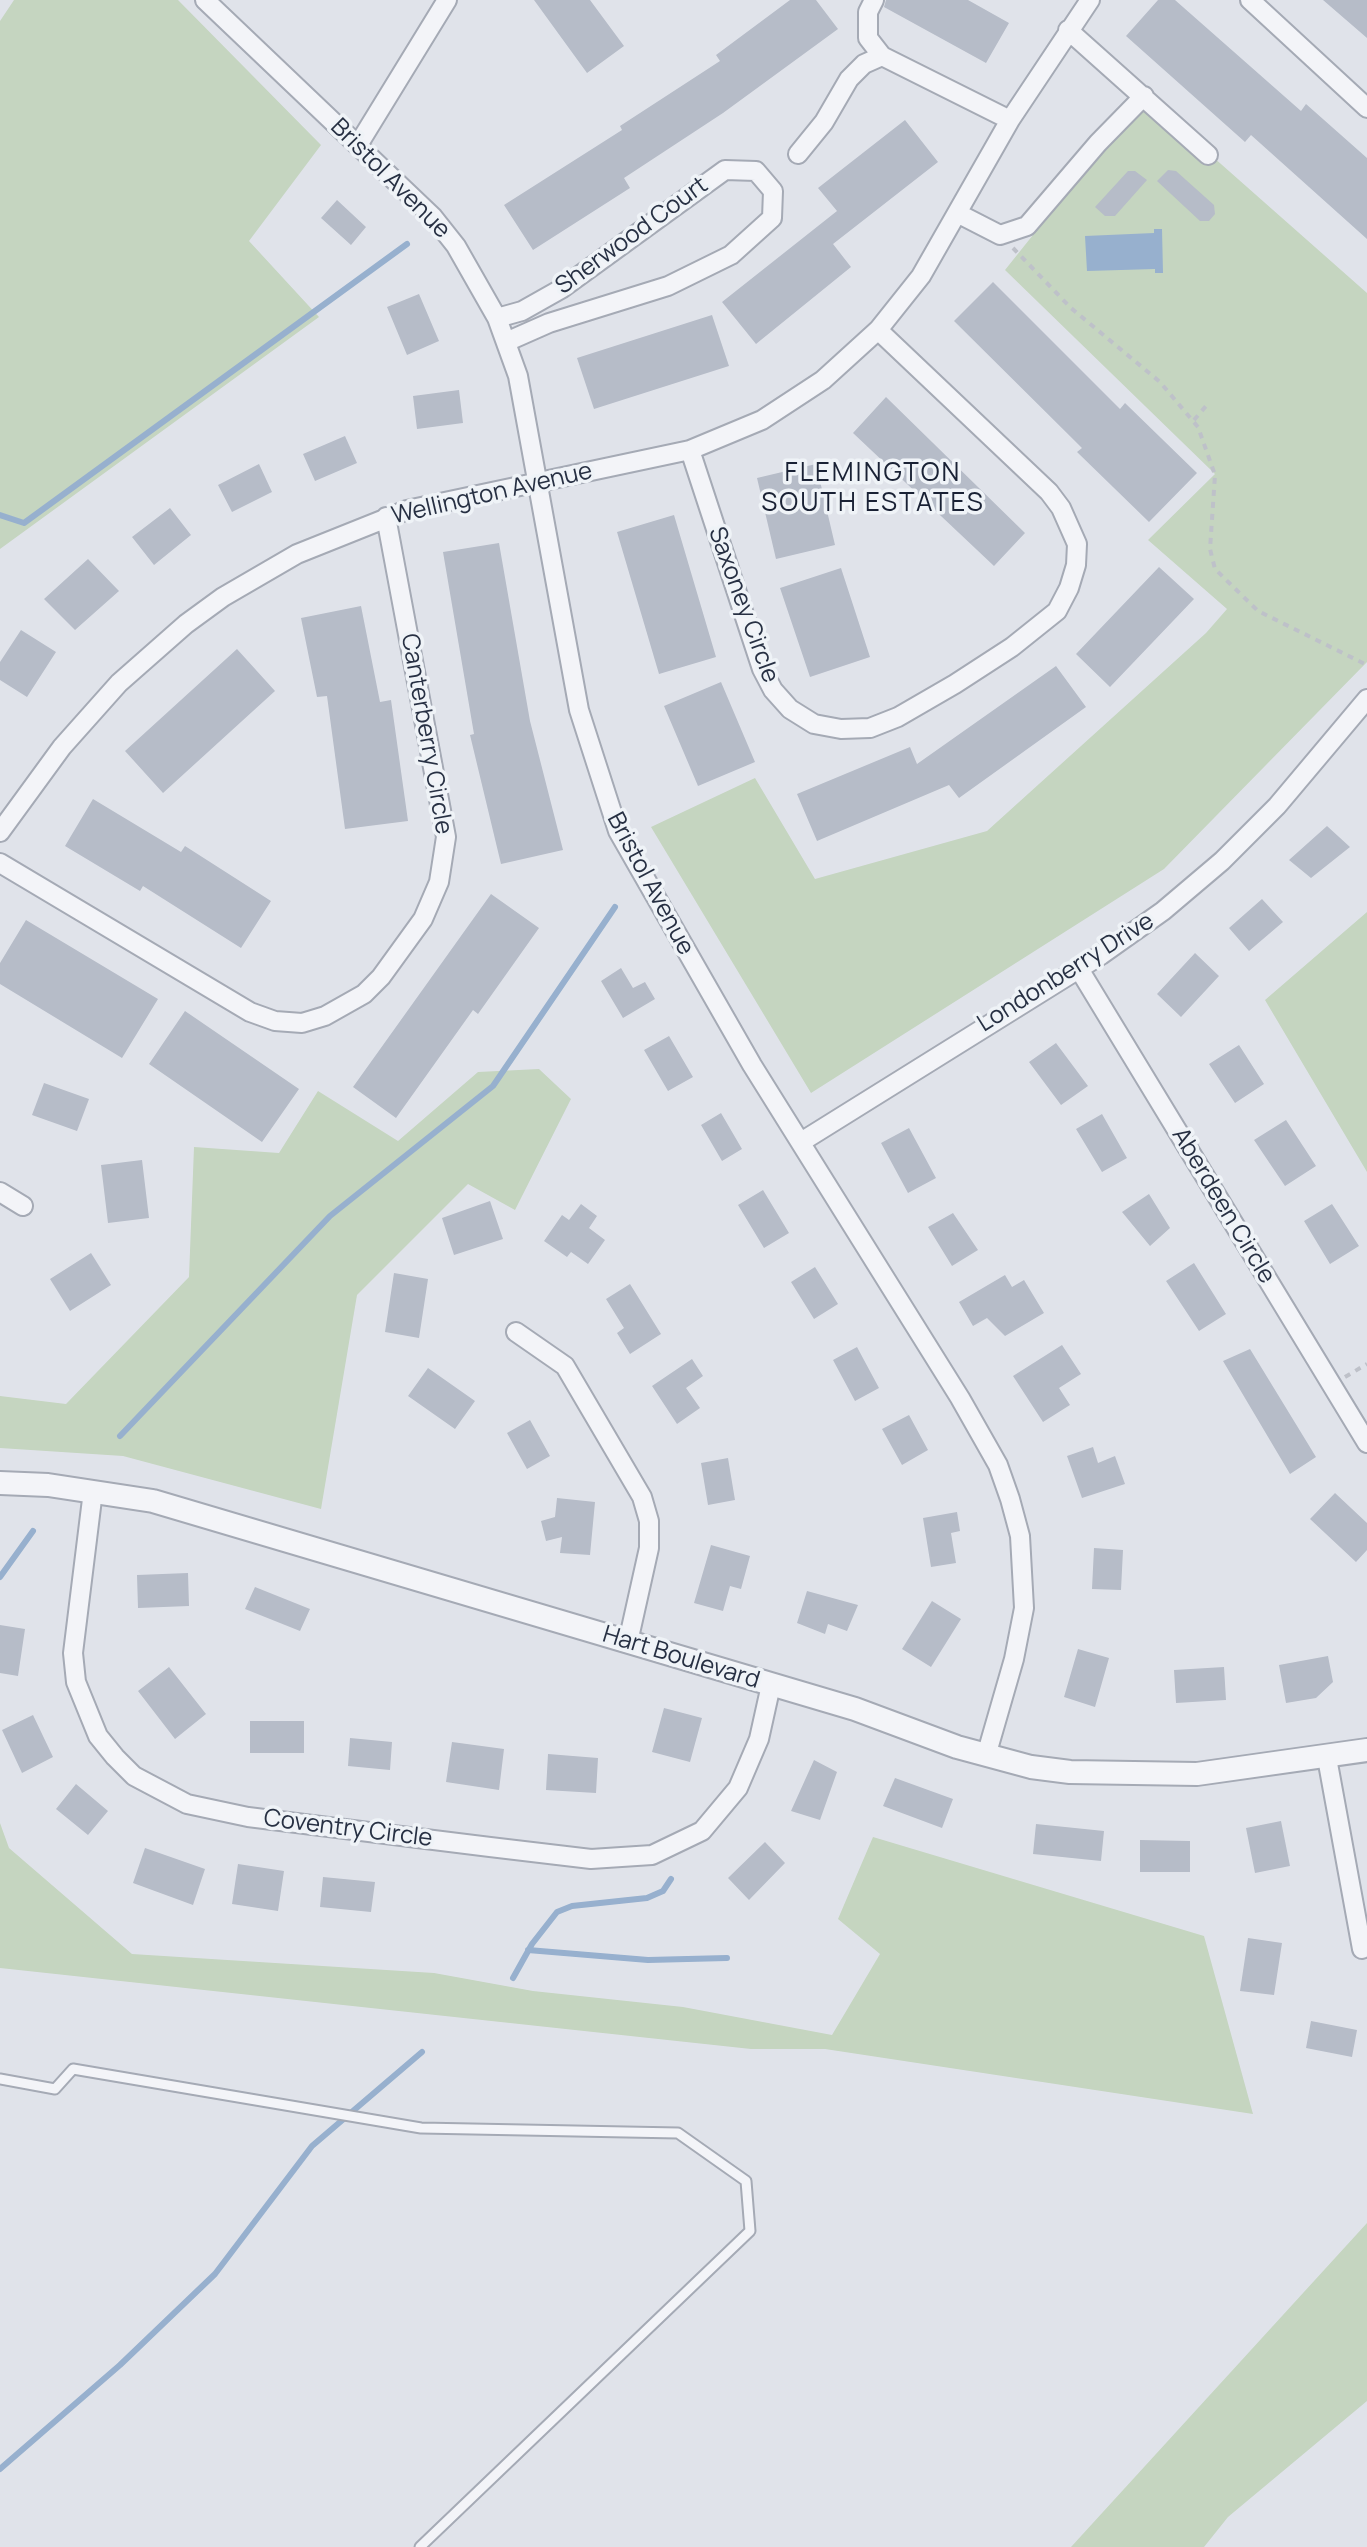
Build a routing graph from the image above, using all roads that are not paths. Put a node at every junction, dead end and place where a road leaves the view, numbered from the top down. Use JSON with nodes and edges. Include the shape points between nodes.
{"nodes":[{"id":1,"x":205,"y":0,"type":"edge"},
{"id":2,"x":447,"y":0,"type":"edge"},
{"id":3,"x":874,"y":0,"type":"edge"},
{"id":4,"x":1090,"y":0,"type":"edge"},
{"id":5,"x":1250,"y":0,"type":"edge"},
{"id":6,"x":1068,"y":30,"type":"junction"},
{"id":7,"x":882,"y":56,"type":"junction"},
{"id":8,"x":1144,"y":96,"type":"junction"},
{"id":9,"x":1367,"y":108,"type":"edge"},
{"id":10,"x":1010,"y":120,"type":"junction"},
{"id":11,"x":358,"y":145,"type":"junction"},
{"id":12,"x":798,"y":154,"type":"dead end"},
{"id":13,"x":1208,"y":155,"type":"dead end"},
{"id":14,"x":959,"y":214,"type":"junction"},
{"id":15,"x":497,"y":318,"type":"junction"},
{"id":16,"x":878,"y":330,"type":"junction"},
{"id":17,"x":506,"y":342,"type":"junction"},
{"id":18,"x":690,"y":450,"type":"junction"},
{"id":19,"x":537,"y":482,"type":"junction"},
{"id":20,"x":386,"y":517,"type":"junction"},
{"id":21,"x":1367,"y":699,"type":"edge"},
{"id":22,"x":0,"y":832,"type":"edge"},
{"id":23,"x":0,"y":863,"type":"edge"},
{"id":24,"x":1079,"y":969,"type":"junction"},
{"id":25,"x":801,"y":1142,"type":"junction"},
{"id":26,"x":0,"y":1192,"type":"edge"},
{"id":27,"x":23,"y":1206,"type":"dead end"},
{"id":28,"x":516,"y":1332,"type":"dead end"},
{"id":29,"x":1367,"y":1443,"type":"edge"},
{"id":30,"x":0,"y":1483,"type":"edge"},
{"id":31,"x":93,"y":1491,"type":"junction"},
{"id":32,"x":628,"y":1642,"type":"junction"},
{"id":33,"x":771,"y":1685,"type":"junction"},
{"id":34,"x":1367,"y":1750,"type":"edge"},
{"id":35,"x":986,"y":1756,"type":"junction"},
{"id":36,"x":1327,"y":1758,"type":"junction"},
{"id":37,"x":1362,"y":1949,"type":"dead end"},
{"id":38,"x":0,"y":2079,"type":"edge"},
{"id":39,"x":420,"y":2547,"type":"edge"}],
"edges":[{"from":1,"to":11,"type":"street","name":"Bristol Avenue"},
{"from":2,"to":11,"type":"street"},
{"from":3,"to":7,"type":"street","via":[[868,12],[868,38]]},
{"from":4,"to":6,"type":"street","name":"Wellington Avenue"},
{"from":5,"to":9,"type":"street"},
{"from":6,"to":8,"type":"street"},
{"from":6,"to":10,"type":"street","name":"Wellington Avenue"},
{"from":7,"to":10,"type":"street"},
{"from":7,"to":12,"type":"street","via":[[849,79]]},
{"from":8,"to":13,"type":"street"},
{"from":8,"to":14,"type":"street","via":[[1027,226],[1000,235]]},
{"from":10,"to":14,"type":"street","name":"Wellington Avenue"},
{"from":11,"to":15,"type":"street","name":"Bristol Avenue","via":[[433,217]]},
{"from":14,"to":16,"type":"street","name":"Wellington Avenue","via":[[921,276]]},
{"from":15,"to":17,"type":"street","name":"Bristol Avenue"},
{"from":15,"to":17,"type":"street","name":"Sherwood Court","via":[[546,299],[725,170],[756,171],[773,191],[772,218],[731,255],[668,286]]},
{"from":16,"to":18,"type":"street","name":"Wellington Avenue","via":[[793,401]]},
{"from":16,"to":18,"type":"street","name":"Saxoney Circle","via":[[1049,492],[1077,544],[1069,588],[1057,611],[955,684],[870,728],[814,724],[790,709],[762,669]]},
{"from":17,"to":19,"type":"street","name":"Bristol Avenue","via":[[518,376]]},
{"from":18,"to":19,"type":"street","name":"Wellington Avenue"},
{"from":19,"to":20,"type":"street","name":"Wellington Avenue"},
{"from":19,"to":25,"type":"street","name":"Bristol Avenue","via":[[579,710],[618,831]]},
{"from":20,"to":22,"type":"street","name":"Wellington Avenue","via":[[297,554],[186,624],[90,714]]},
{"from":20,"to":23,"type":"street","name":"Canterberry Circle","via":[[446,837],[439,882],[423,919],[364,994],[302,1023],[275,1021],[239,1006]]},
{"from":21,"to":24,"type":"street","name":"Londonberry Drive","via":[[1277,806],[1222,861],[1153,919]]},
{"from":24,"to":25,"type":"street","name":"Londonberry Drive"},
{"from":24,"to":29,"type":"street","name":"Aberdeen Circle"},
{"from":25,"to":35,"type":"street","name":"Bristol Avenue","via":[[960,1398],[998,1465],[1010,1499],[1020,1536],[1024,1608]]},
{"from":26,"to":27,"type":"street"},
{"from":28,"to":32,"type":"street","via":[[565,1366],[642,1497],[649,1548]]},
{"from":30,"to":31,"type":"street","name":"Hart Boulevard"},
{"from":31,"to":32,"type":"street","name":"Hart Boulevard","via":[[178,1508]]},
{"from":31,"to":33,"type":"street","name":"Coventry Circle","via":[[78,1592],[76,1682],[98,1736],[115,1757],[134,1776],[187,1804],[248,1817],[591,1859],[652,1855],[702,1831],[738,1788],[759,1739]]},
{"from":32,"to":33,"type":"street","name":"Hart Boulevard"},
{"from":33,"to":35,"type":"street","name":"Hart Boulevard"},
{"from":34,"to":36,"type":"street","name":"Hart Boulevard"},
{"from":35,"to":36,"type":"street","name":"Hart Boulevard","via":[[1070,1772],[1197,1774]]},
{"from":36,"to":37,"type":"street"},
{"from":38,"to":39,"type":"lane","via":[[55,2089],[73,2069],[421,2128],[678,2133],[746,2181],[750,2231]]}]}
